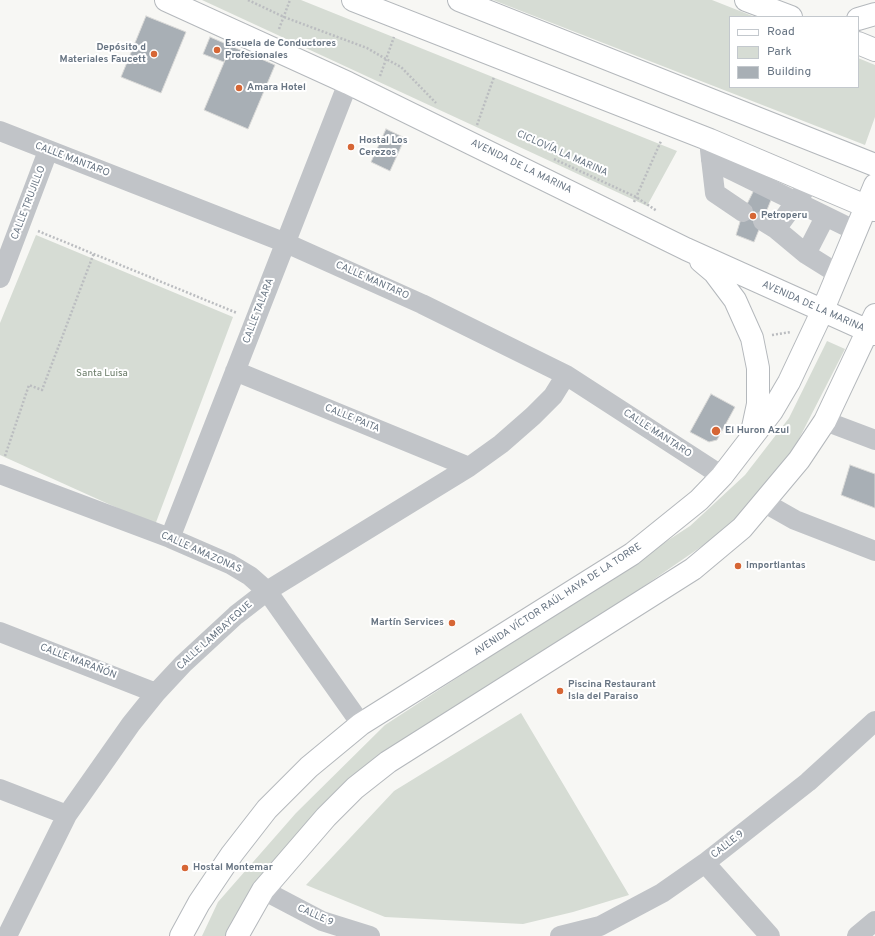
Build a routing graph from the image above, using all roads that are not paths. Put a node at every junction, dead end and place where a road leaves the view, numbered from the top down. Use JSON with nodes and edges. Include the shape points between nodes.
{"nodes":[{"id":1,"x":166,"y":0,"type":"edge"},
{"id":2,"x":353,"y":0,"type":"edge"},
{"id":3,"x":459,"y":0,"type":"edge"},
{"id":4,"x":757,"y":2,"type":"edge"},
{"id":5,"x":875,"y":14,"type":"edge"},
{"id":6,"x":789,"y":16,"type":"edge"},
{"id":7,"x":859,"y":19,"type":"edge"},
{"id":8,"x":859,"y":43,"type":"edge"},
{"id":9,"x":875,"y":50,"type":"edge"},
{"id":10,"x":348,"y":83,"type":"junction"},
{"id":11,"x":0,"y":131,"type":"edge"},
{"id":12,"x":710,"y":150,"type":"junction"},
{"id":13,"x":48,"y":151,"type":"junction"},
{"id":14,"x":875,"y":165,"type":"edge"},
{"id":15,"x":809,"y":182,"type":"junction"},
{"id":16,"x":875,"y":185,"type":"edge"},
{"id":17,"x":796,"y":202,"type":"junction"},
{"id":18,"x":871,"y":208,"type":"edge"},
{"id":19,"x":743,"y":212,"type":"dead end"},
{"id":20,"x":825,"y":217,"type":"junction"},
{"id":21,"x":856,"y":231,"type":"junction"},
{"id":22,"x":286,"y":243,"type":"junction"},
{"id":23,"x":686,"y":249,"type":"junction"},
{"id":24,"x":806,"y":254,"type":"junction"},
{"id":25,"x":838,"y":274,"type":"junction"},
{"id":26,"x":0,"y":278,"type":"edge"},
{"id":27,"x":822,"y":312,"type":"junction"},
{"id":28,"x":873,"y":327,"type":"edge"},
{"id":29,"x":235,"y":371,"type":"junction"},
{"id":30,"x":566,"y":375,"type":"junction"},
{"id":31,"x":825,"y":420,"type":"junction"},
{"id":32,"x":750,"y":439,"type":"junction"},
{"id":33,"x":875,"y":440,"type":"edge"},
{"id":34,"x":469,"y":467,"type":"junction"},
{"id":35,"x":1,"y":469,"type":"edge"},
{"id":36,"x":722,"y":476,"type":"junction"},
{"id":37,"x":765,"y":503,"type":"junction"},
{"id":38,"x":170,"y":538,"type":"junction"},
{"id":39,"x":875,"y":551,"type":"edge"},
{"id":40,"x":267,"y":592,"type":"junction"},
{"id":41,"x":0,"y":632,"type":"edge"},
{"id":42,"x":156,"y":693,"type":"junction"},
{"id":43,"x":875,"y":722,"type":"edge"},
{"id":44,"x":361,"y":724,"type":"junction"},
{"id":45,"x":0,"y":790,"type":"edge"},
{"id":46,"x":67,"y":815,"type":"junction"},
{"id":47,"x":705,"y":863,"type":"junction"},
{"id":48,"x":263,"y":890,"type":"junction"},
{"id":49,"x":875,"y":921,"type":"edge"},
{"id":50,"x":7,"y":936,"type":"edge"},
{"id":51,"x":181,"y":936,"type":"edge"},
{"id":52,"x":237,"y":936,"type":"edge"},
{"id":53,"x":370,"y":936,"type":"edge"},
{"id":54,"x":560,"y":936,"type":"edge"},
{"id":55,"x":770,"y":936,"type":"edge"},
{"id":56,"x":857,"y":936,"type":"edge"}],
"edges":[{"from":1,"to":10,"type":"main road","name":"AVENIDA DE LA MARINA"},
{"from":2,"to":12,"type":"main road","via":[[668,124]]},
{"from":3,"to":14,"type":"main road"},
{"from":4,"to":6,"type":"main road"},
{"from":5,"to":7,"type":"main road"},
{"from":8,"to":9,"type":"main road"},
{"from":10,"to":22,"type":"street","name":"CALLE TALARA"},
{"from":10,"to":23,"type":"main road","name":"AVENIDA DE LA MARINA","via":[[373,95],[476,129],[626,219]]},
{"from":11,"to":13,"type":"street","name":"CALLE MANTARO"},
{"from":12,"to":15,"type":"main road"},
{"from":12,"to":17,"type":"street"},
{"from":12,"to":19,"type":"street","via":[[715,193]]},
{"from":13,"to":22,"type":"street","name":"CALLE MANTARO"},
{"from":13,"to":26,"type":"street","name":"CALLE TRUJILLO"},
{"from":15,"to":17,"type":"street"},
{"from":15,"to":18,"type":"main road"},
{"from":16,"to":18,"type":"main road","name":"AVENIDA VÍCTOR RAÚL HAYA DE LA TORRE"},
{"from":17,"to":20,"type":"street"},
{"from":17,"to":24,"type":"street","via":[[769,225]]},
{"from":18,"to":21,"type":"main road","name":"AVENIDA VÍCTOR RAÚL HAYA DE LA TORRE"},
{"from":20,"to":21,"type":"street"},
{"from":20,"to":24,"type":"street"},
{"from":21,"to":25,"type":"main road","name":"AVENIDA VÍCTOR RAÚL HAYA DE LA TORRE"},
{"from":22,"to":29,"type":"street","name":"CALLE TALARA"},
{"from":22,"to":30,"type":"street","name":"CALLE MANTARO","via":[[422,304]]},
{"from":23,"to":27,"type":"main road","name":"AVENIDA DE LA MARINA"},
{"from":23,"to":32,"type":"main road","via":[[714,272],[736,300],[752,338],[758,368],[758,404]]},
{"from":24,"to":25,"type":"street"},
{"from":25,"to":27,"type":"main road","name":"AVENIDA VÍCTOR RAÚL HAYA DE LA TORRE"},
{"from":27,"to":28,"type":"main road","name":"AVENIDA DE LA MARINA"},
{"from":27,"to":32,"type":"main road","name":"AVENIDA VÍCTOR RAÚL HAYA DE LA TORRE","via":[[789,382],[772,411]]},
{"from":28,"to":31,"type":"main road"},
{"from":29,"to":34,"type":"street","name":"CALLE PAITA"},
{"from":29,"to":38,"type":"street","name":"CALLE TALARA"},
{"from":30,"to":34,"type":"street","name":"CALLE LAMBAYEQUE","via":[[553,396],[533,416]]},
{"from":30,"to":36,"type":"street","name":"CALLE MANTARO"},
{"from":31,"to":33,"type":"street"},
{"from":31,"to":37,"type":"main road","via":[[799,460]]},
{"from":32,"to":36,"type":"main road","name":"AVENIDA VÍCTOR RAÚL HAYA DE LA TORRE"},
{"from":34,"to":40,"type":"street","name":"CALLE LAMBAYEQUE"},
{"from":35,"to":38,"type":"street","name":"CALLE AMAZONAS"},
{"from":36,"to":44,"type":"main road","name":"AVENIDA VÍCTOR RAÚL HAYA DE LA TORRE","via":[[699,500],[632,554]]},
{"from":37,"to":39,"type":"street","via":[[795,520]]},
{"from":37,"to":48,"type":"main road","via":[[742,528],[693,569],[388,762],[355,788],[326,817]]},
{"from":38,"to":40,"type":"street","name":"CALLE AMAZONAS","via":[[230,564],[250,576]]},
{"from":40,"to":42,"type":"street","name":"CALLE LAMBAYEQUE","via":[[219,631]]},
{"from":40,"to":44,"type":"street","name":"CALLE AMAZONAS"},
{"from":41,"to":42,"type":"street","name":"CALLE MARAÑÓN"},
{"from":42,"to":46,"type":"street","name":"CALLE LAMBAYEQUE"},
{"from":43,"to":47,"type":"street","name":"CALLE 9","via":[[808,782]]},
{"from":44,"to":51,"type":"main road","name":"AVENIDA VÍCTOR RAÚL HAYA DE LA TORRE","via":[[309,767],[268,809],[232,854],[199,903]]},
{"from":45,"to":46,"type":"street"},
{"from":46,"to":50,"type":"street","name":"CALLE LAMBAYEQUE"},
{"from":47,"to":54,"type":"street","name":"CALLE 9","via":[[662,893],[607,922]]},
{"from":47,"to":55,"type":"street"},
{"from":48,"to":52,"type":"main road"},
{"from":48,"to":53,"type":"street","name":"CALLE 9","via":[[322,920]]},
{"from":49,"to":56,"type":"street"}]}
